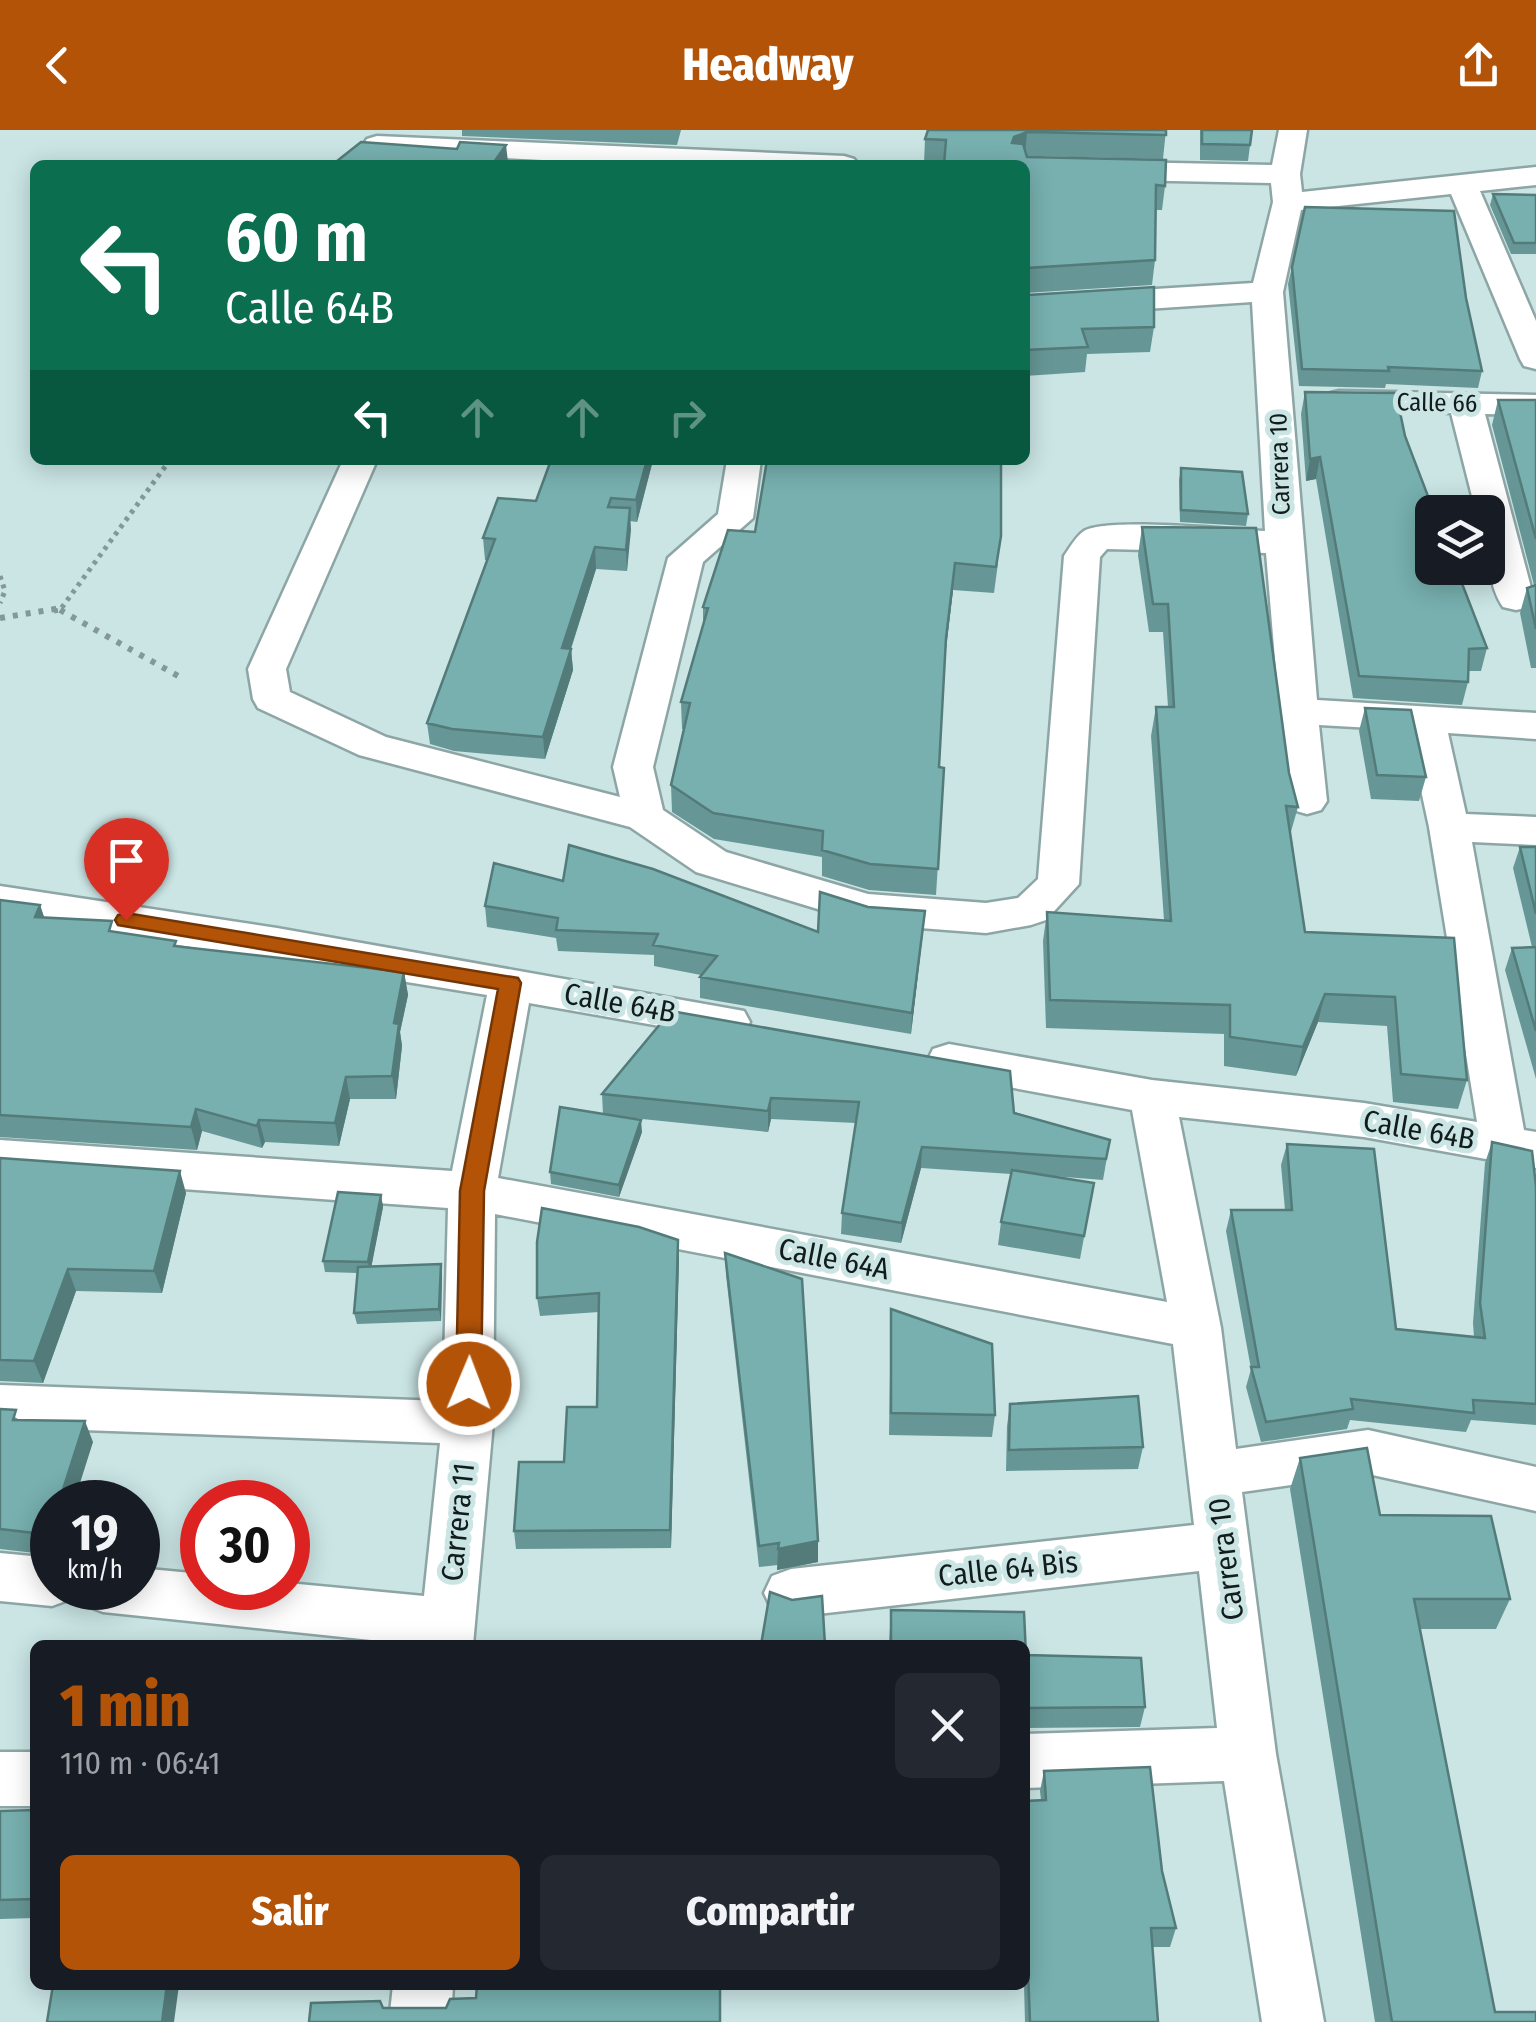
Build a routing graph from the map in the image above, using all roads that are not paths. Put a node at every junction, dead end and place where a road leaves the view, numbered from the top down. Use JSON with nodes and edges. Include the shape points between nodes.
{"nodes":[{"id":1,"x":1293,"y":130,"type":"edge"},
{"id":2,"x":364,"y":144,"type":"edge"},
{"id":3,"x":730,"y":160,"type":"edge"},
{"id":4,"x":1030,"y":169,"type":"edge"},
{"id":5,"x":1536,"y":176,"type":"edge"},
{"id":6,"x":1462,"y":184,"type":"junction"},
{"id":7,"x":1287,"y":188,"type":"junction"},
{"id":8,"x":1499,"y":274,"type":"junction"},
{"id":9,"x":1536,"y":274,"type":"edge"},
{"id":10,"x":1267,"y":292,"type":"junction"},
{"id":11,"x":1030,"y":307,"type":"edge"},
{"id":12,"x":1536,"y":360,"type":"edge"},
{"id":13,"x":1278,"y":400,"type":"junction"},
{"id":14,"x":1465,"y":404,"type":"junction"},
{"id":15,"x":1536,"y":405,"type":"edge"},
{"id":16,"x":358,"y":465,"type":"edge"},
{"id":17,"x":743,"y":465,"type":"edge"},
{"id":18,"x":1283,"y":543,"type":"junction"},
{"id":19,"x":1516,"y":598,"type":"dead end"},
{"id":20,"x":1301,"y":711,"type":"junction"},
{"id":21,"x":1426,"y":719,"type":"junction"},
{"id":22,"x":1536,"y":726,"type":"edge"},
{"id":23,"x":1307,"y":800,"type":"dead end"},
{"id":24,"x":644,"y":817,"type":"junction"},
{"id":25,"x":1449,"y":827,"type":"junction"},
{"id":26,"x":1536,"y":831,"type":"edge"},
{"id":27,"x":0,"y":901,"type":"edge"},
{"id":28,"x":510,"y":983,"type":"junction"},
{"id":29,"x":763,"y":1028,"type":"edge"},
{"id":30,"x":899,"y":1052,"type":"edge"},
{"id":31,"x":1152,"y":1097,"type":"junction"},
{"id":32,"x":1520,"y":1148,"type":"edge"},
{"id":33,"x":0,"y":1158,"type":"edge"},
{"id":34,"x":472,"y":1191,"type":"junction"},
{"id":35,"x":1196,"y":1328,"type":"junction"},
{"id":36,"x":0,"y":1406,"type":"edge"},
{"id":37,"x":468,"y":1423,"type":"junction"},
{"id":38,"x":1216,"y":1474,"type":"junction"},
{"id":39,"x":1536,"y":1488,"type":"edge"},
{"id":40,"x":1225,"y":1545,"type":"junction"},
{"id":41,"x":0,"y":1577,"type":"edge"},
{"id":42,"x":30,"y":1580,"type":"edge"},
{"id":43,"x":791,"y":1593,"type":"dead end"},
{"id":44,"x":160,"y":1596,"type":"edge"},
{"id":45,"x":447,"y":1634,"type":"edge"},
{"id":46,"x":1248,"y":1754,"type":"junction"},
{"id":47,"x":1030,"y":1760,"type":"edge"},
{"id":48,"x":0,"y":1779,"type":"edge"},
{"id":49,"x":30,"y":1779,"type":"edge"},
{"id":50,"x":423,"y":1990,"type":"edge"},
{"id":51,"x":420,"y":2022,"type":"edge"},
{"id":52,"x":1293,"y":2022,"type":"edge"}],
"edges":[{"from":1,"to":7,"type":"street","name":"Carrera 10"},
{"from":2,"to":3,"type":"street"},
{"from":4,"to":7,"type":"street"},
{"from":5,"to":6,"type":"street"},
{"from":6,"to":7,"type":"street"},
{"from":6,"to":8,"type":"street"},
{"from":7,"to":10,"type":"street","name":"Carrera 10"},
{"from":8,"to":9,"type":"street"},
{"from":8,"to":12,"type":"street"},
{"from":10,"to":11,"type":"street"},
{"from":10,"to":13,"type":"street","name":"Carrera 10"},
{"from":13,"to":14,"type":"street","name":"Calle 66"},
{"from":13,"to":18,"type":"street","name":"Carrera 10"},
{"from":14,"to":15,"type":"street","name":"Calle 66"},
{"from":14,"to":19,"type":"street"},
{"from":16,"to":24,"type":"street","via":[[267,669],[272,699],[373,746]]},
{"from":17,"to":24,"type":"street","via":[[734,518],[686,558],[633,767]]},
{"from":18,"to":20,"type":"street","name":"Carrera 10"},
{"from":18,"to":24,"type":"street","via":[[1133,536],[1096,539],[1082,556],[1058,884],[1031,910],[986,918],[868,910],[711,862]]},
{"from":20,"to":21,"type":"street"},
{"from":20,"to":23,"type":"street","name":"Carrera 10"},
{"from":21,"to":22,"type":"street"},
{"from":21,"to":25,"type":"street"},
{"from":25,"to":26,"type":"street"},
{"from":25,"to":32,"type":"street"},
{"from":27,"to":28,"type":"street","name":"Calle 64B"},
{"from":28,"to":29,"type":"street","name":"Calle 64B"},
{"from":28,"to":34,"type":"street","name":"Carrera 11"},
{"from":30,"to":31,"type":"street","name":"Calle 64B"},
{"from":31,"to":32,"type":"street","name":"Calle 64B","via":[[1364,1120]]},
{"from":31,"to":35,"type":"street","name":"Carrera 10"},
{"from":33,"to":34,"type":"street"},
{"from":34,"to":35,"type":"street","name":"Calle 64A"},
{"from":34,"to":37,"type":"street","name":"Carrera 11"},
{"from":35,"to":38,"type":"street","name":"Carrera 10"},
{"from":36,"to":37,"type":"street"},
{"from":37,"to":45,"type":"street","name":"Carrera 11"},
{"from":38,"to":39,"type":"street","via":[[1368,1452]]},
{"from":38,"to":40,"type":"street","name":"Carrera 10"},
{"from":40,"to":43,"type":"street","name":"Calle 64 Bis"},
{"from":40,"to":46,"type":"street","name":"Carrera 10"},
{"from":41,"to":42,"type":"street"},
{"from":44,"to":45,"type":"street"},
{"from":46,"to":47,"type":"street"},
{"from":46,"to":52,"type":"street","name":"Carrera 10"},
{"from":48,"to":49,"type":"street"},
{"from":50,"to":51,"type":"street"}]}
